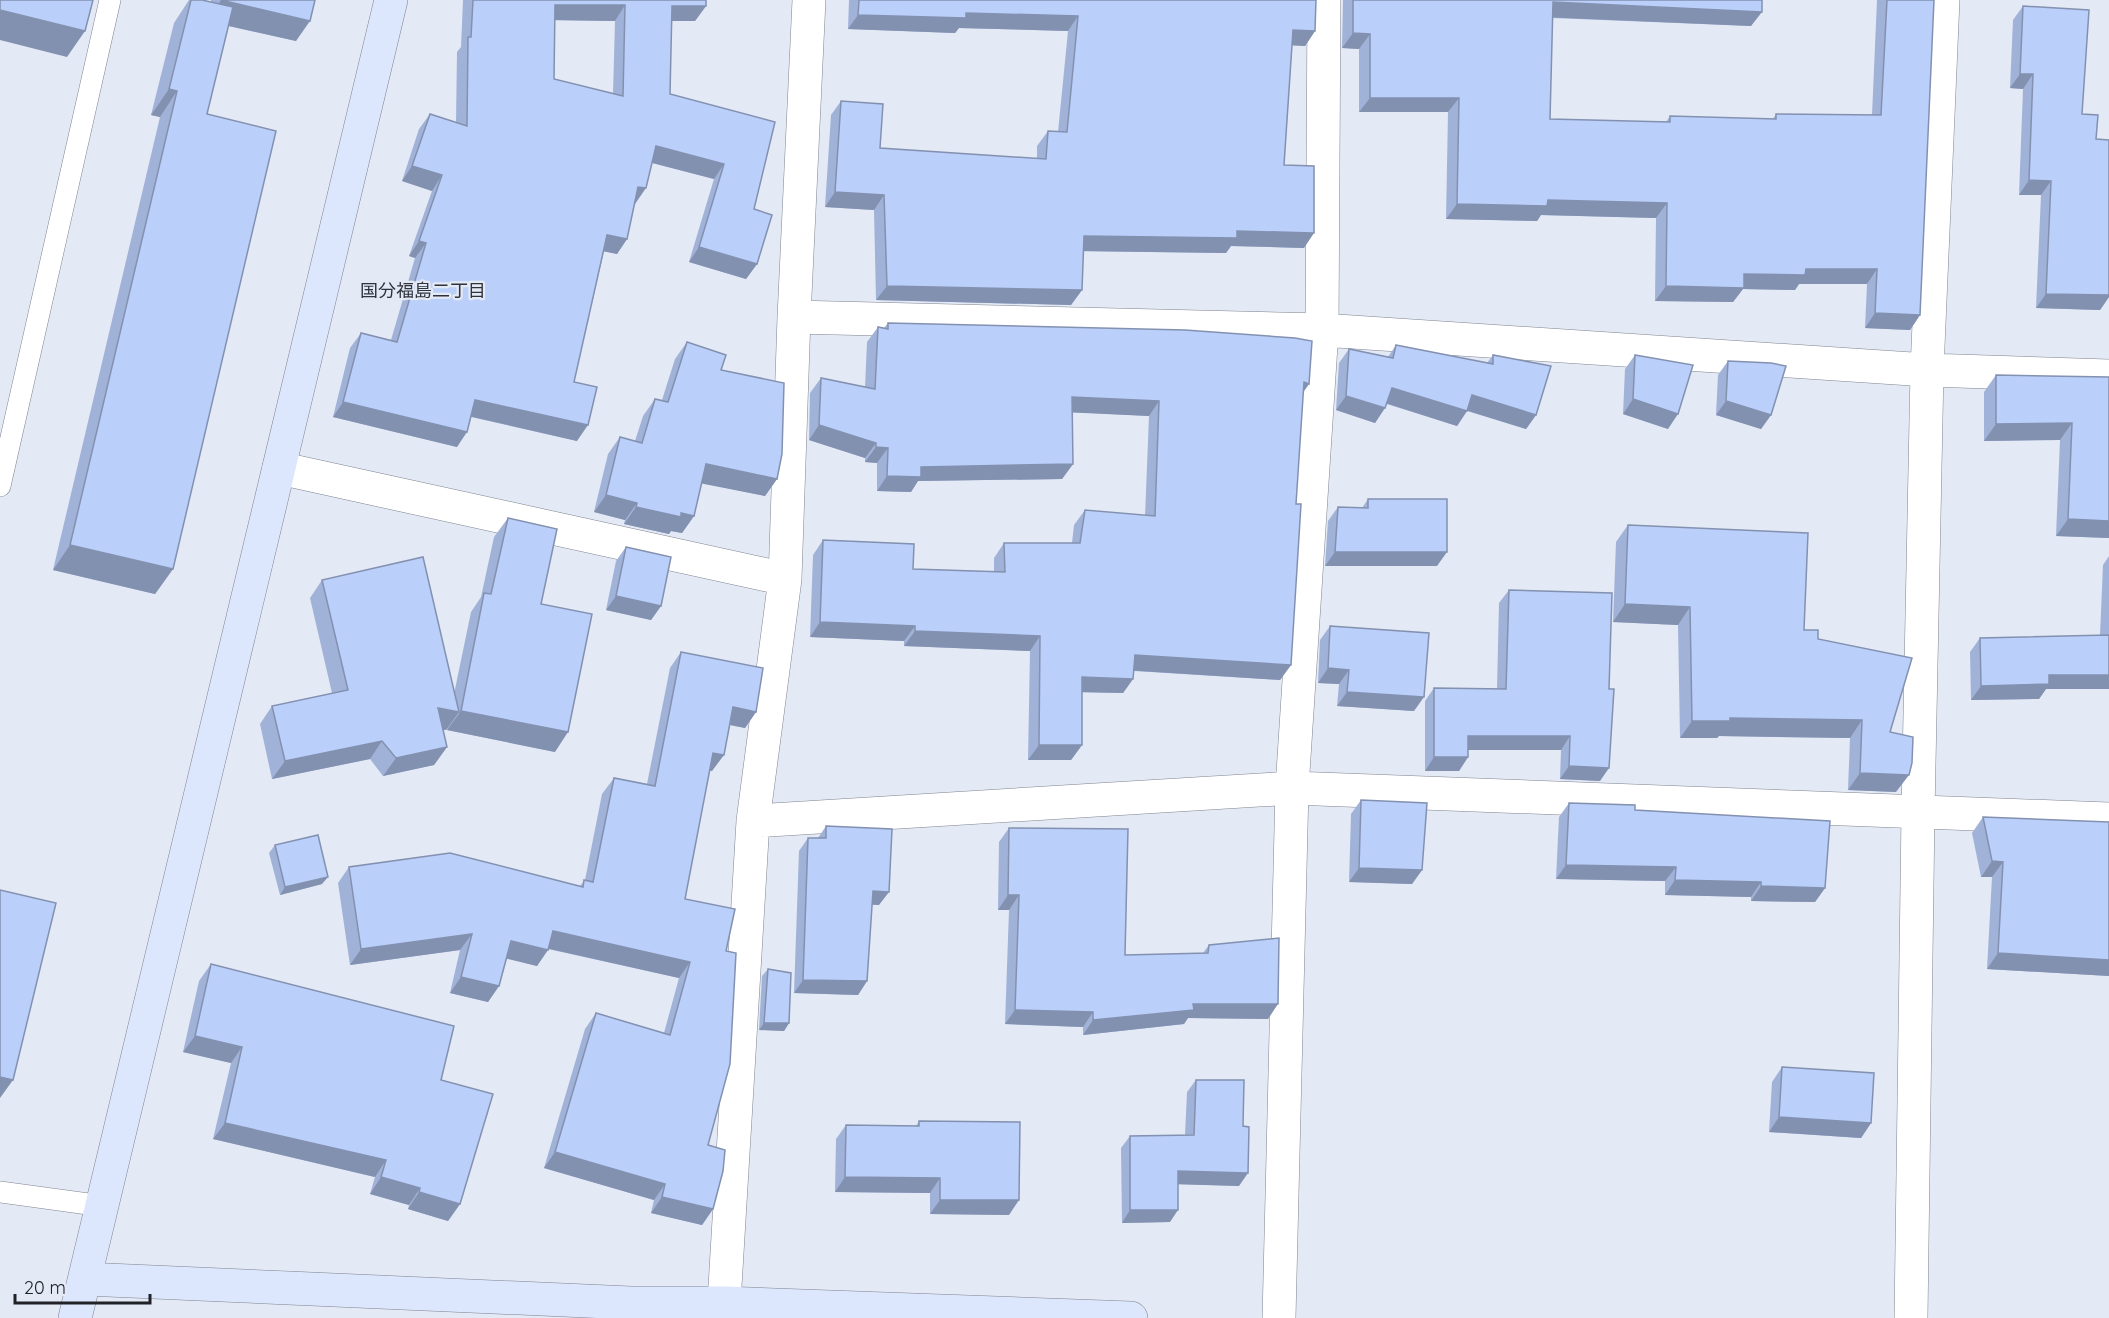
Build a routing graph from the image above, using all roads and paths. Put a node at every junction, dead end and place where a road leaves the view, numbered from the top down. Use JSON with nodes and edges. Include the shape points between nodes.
{"nodes":[{"id":1,"x":110,"y":0,"type":"edge"},
{"id":2,"x":391,"y":0,"type":"edge"},
{"id":3,"x":809,"y":0,"type":"edge"},
{"id":4,"x":1324,"y":0,"type":"edge"},
{"id":5,"x":1943,"y":0,"type":"edge"},
{"id":6,"x":794,"y":316,"type":"junction"},
{"id":7,"x":1322,"y":330,"type":"junction"},
{"id":8,"x":1927,"y":370,"type":"junction"},
{"id":9,"x":2109,"y":376,"type":"edge"},
{"id":10,"x":279,"y":468,"type":"junction"},
{"id":11,"x":0,"y":486,"type":"edge"},
{"id":12,"x":785,"y":579,"type":"junction"},
{"id":13,"x":1292,"y":788,"type":"junction"},
{"id":14,"x":1918,"y":813,"type":"junction"},
{"id":15,"x":2109,"y":819,"type":"edge"},
{"id":16,"x":753,"y":821,"type":"junction"},
{"id":17,"x":0,"y":1192,"type":"edge"},
{"id":18,"x":103,"y":1206,"type":"junction"},
{"id":19,"x":85,"y":1279,"type":"junction"},
{"id":20,"x":724,"y":1303,"type":"junction"},
{"id":21,"x":629,"y":1311,"type":"edge"},
{"id":22,"x":886,"y":1314,"type":"edge"},
{"id":23,"x":75,"y":1318,"type":"edge"},
{"id":24,"x":1131,"y":1318,"type":"edge"},
{"id":25,"x":1279,"y":1318,"type":"edge"},
{"id":26,"x":1911,"y":1318,"type":"edge"}],
"edges":[{"from":1,"to":11,"type":"lane"},
{"from":2,"to":10,"type":"street"},
{"from":3,"to":6,"type":"street"},
{"from":4,"to":7,"type":"street"},
{"from":5,"to":8,"type":"street"},
{"from":6,"to":7,"type":"street"},
{"from":6,"to":12,"type":"street"},
{"from":7,"to":8,"type":"street"},
{"from":7,"to":13,"type":"street"},
{"from":8,"to":9,"type":"street"},
{"from":8,"to":14,"type":"street"},
{"from":10,"to":12,"type":"street"},
{"from":10,"to":18,"type":"street"},
{"from":12,"to":16,"type":"street"},
{"from":13,"to":14,"type":"street"},
{"from":13,"to":16,"type":"street"},
{"from":13,"to":25,"type":"street"},
{"from":14,"to":15,"type":"street"},
{"from":14,"to":26,"type":"street"},
{"from":16,"to":20,"type":"street"},
{"from":17,"to":18,"type":"lane"},
{"from":18,"to":19,"type":"street"},
{"from":19,"to":21,"type":"street"},
{"from":19,"to":23,"type":"street"},
{"from":20,"to":21,"type":"street"},
{"from":20,"to":22,"type":"street"},
{"from":22,"to":24,"type":"street"}]}
